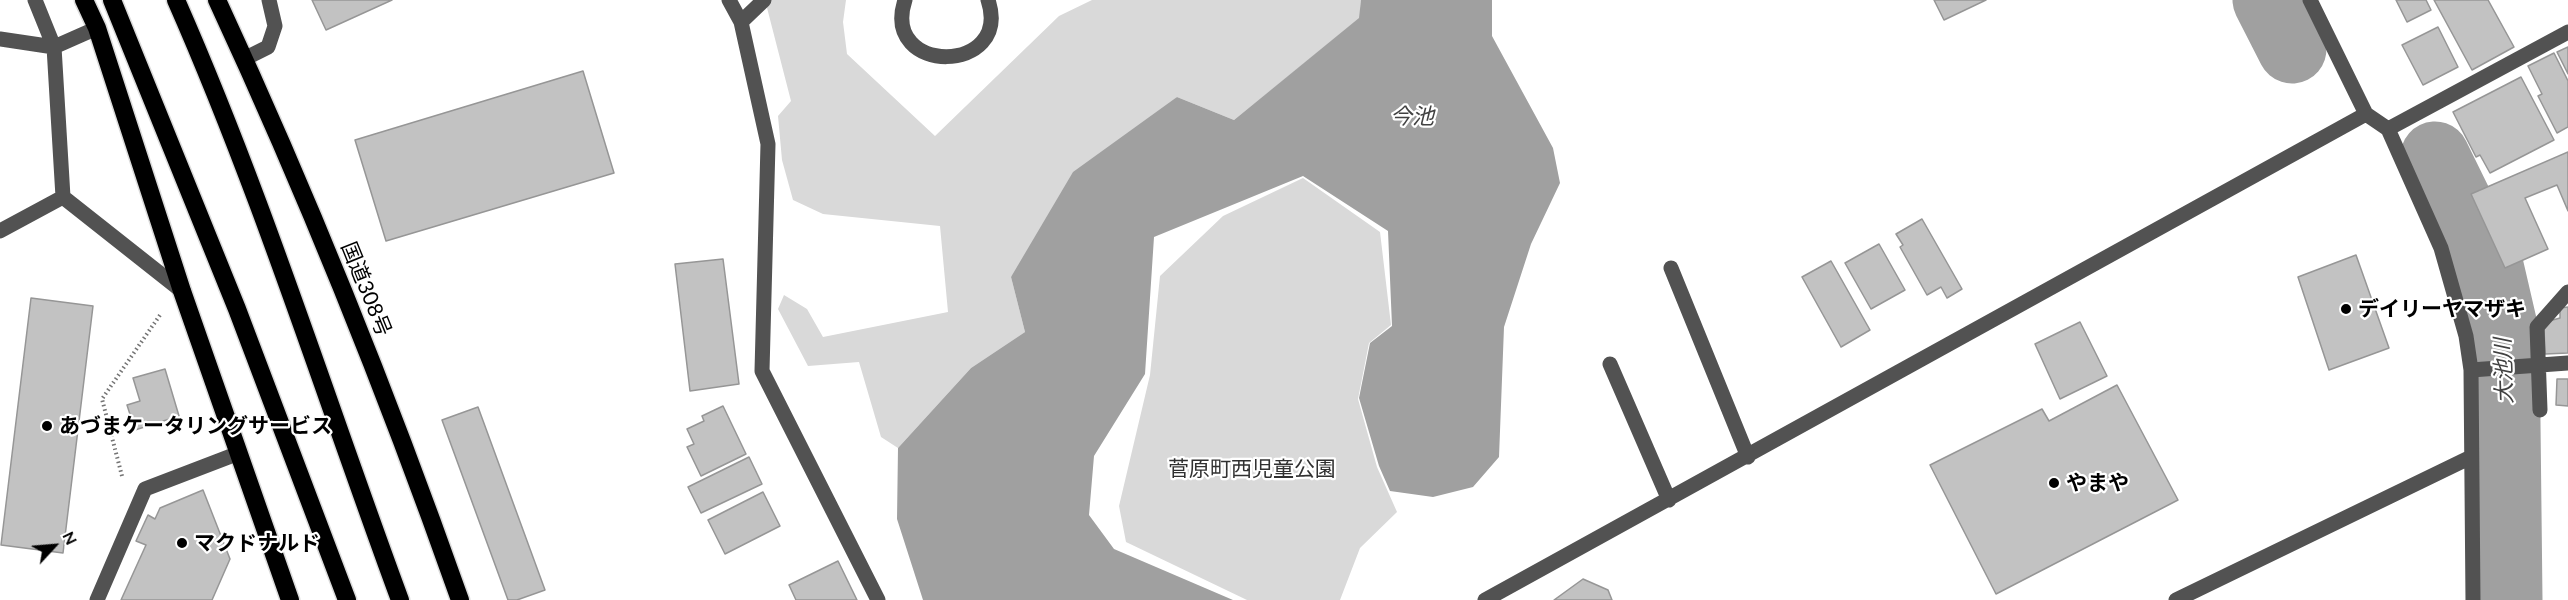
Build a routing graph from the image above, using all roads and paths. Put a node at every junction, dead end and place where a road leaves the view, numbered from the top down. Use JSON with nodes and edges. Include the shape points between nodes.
{"nodes":[{"id":1,"x":35,"y":0,"type":"edge"},
{"id":2,"x":84,"y":0,"type":"edge"},
{"id":3,"x":112,"y":0,"type":"edge"},
{"id":4,"x":176,"y":0,"type":"edge"},
{"id":5,"x":217,"y":0,"type":"edge"},
{"id":6,"x":269,"y":0,"type":"edge"},
{"id":7,"x":729,"y":0,"type":"edge"},
{"id":8,"x":764,"y":0,"type":"edge"},
{"id":9,"x":904,"y":0,"type":"edge"},
{"id":10,"x":988,"y":0,"type":"edge"},
{"id":11,"x":2310,"y":0,"type":"edge"},
{"id":12,"x":741,"y":22,"type":"junction"},
{"id":13,"x":97,"y":28,"type":"junction"},
{"id":14,"x":2568,"y":33,"type":"edge"},
{"id":15,"x":0,"y":39,"type":"edge"},
{"id":16,"x":54,"y":47,"type":"junction"},
{"id":17,"x":244,"y":59,"type":"junction"},
{"id":18,"x":2366,"y":114,"type":"junction"},
{"id":19,"x":2388,"y":129,"type":"junction"},
{"id":20,"x":63,"y":197,"type":"junction"},
{"id":21,"x":0,"y":231,"type":"edge"},
{"id":22,"x":1671,"y":268,"type":"dead end"},
{"id":23,"x":182,"y":291,"type":"junction"},
{"id":24,"x":2568,"y":292,"type":"edge"},
{"id":25,"x":2568,"y":363,"type":"edge"},
{"id":26,"x":1610,"y":364,"type":"dead end"},
{"id":27,"x":2539,"y":364,"type":"junction"},
{"id":28,"x":2470,"y":370,"type":"junction"},
{"id":29,"x":2540,"y":410,"type":"dead end"},
{"id":30,"x":239,"y":453,"type":"junction"},
{"id":31,"x":1748,"y":457,"type":"junction"},
{"id":32,"x":2471,"y":457,"type":"junction"},
{"id":33,"x":117,"y":486,"type":"dead end"},
{"id":34,"x":1668,"y":500,"type":"junction"},
{"id":35,"x":97,"y":600,"type":"edge"},
{"id":36,"x":290,"y":600,"type":"edge"},
{"id":37,"x":346,"y":600,"type":"edge"},
{"id":38,"x":400,"y":600,"type":"edge"},
{"id":39,"x":460,"y":600,"type":"edge"},
{"id":40,"x":878,"y":600,"type":"edge"},
{"id":41,"x":1485,"y":600,"type":"edge"},
{"id":42,"x":2176,"y":600,"type":"edge"},
{"id":43,"x":2474,"y":600,"type":"edge"}],
"edges":[{"from":1,"to":16,"type":"street"},
{"from":2,"to":13,"type":"highway"},
{"from":3,"to":37,"type":"highway","via":[[241,320]]},
{"from":4,"to":38,"type":"highway","via":[[208,72],[285,276]]},
{"from":5,"to":17,"type":"highway","name":"国道308号"},
{"from":6,"to":17,"type":"street","via":[[275,26],[268,46]]},
{"from":7,"to":12,"type":"street"},
{"from":8,"to":12,"type":"street"},
{"from":9,"to":10,"type":"street","via":[[902,18],[906,34],[929,55],[946,59],[974,48],[986,34],[990,19]]},
{"from":11,"to":18,"type":"street"},
{"from":12,"to":40,"type":"street","via":[[768,144],[762,371]]},
{"from":13,"to":16,"type":"street"},
{"from":13,"to":23,"type":"highway"},
{"from":14,"to":19,"type":"street"},
{"from":15,"to":16,"type":"street"},
{"from":16,"to":20,"type":"street"},
{"from":17,"to":39,"type":"highway","name":"国道308号","via":[[356,324]]},
{"from":18,"to":19,"type":"street"},
{"from":18,"to":31,"type":"street"},
{"from":19,"to":28,"type":"street","via":[[2441,248],[2466,336]]},
{"from":20,"to":21,"type":"street"},
{"from":20,"to":23,"type":"street"},
{"from":22,"to":31,"type":"street"},
{"from":23,"to":30,"type":"highway"},
{"from":23,"to":33,"type":"path","via":[[153,323],[102,399],[122,476]]},
{"from":24,"to":27,"type":"street","via":[[2536,327]]},
{"from":25,"to":27,"type":"street"},
{"from":26,"to":34,"type":"street"},
{"from":27,"to":28,"type":"street"},
{"from":27,"to":29,"type":"street"},
{"from":28,"to":32,"type":"street"},
{"from":30,"to":35,"type":"street","via":[[145,489]]},
{"from":30,"to":36,"type":"highway"},
{"from":31,"to":34,"type":"street"},
{"from":32,"to":42,"type":"street"},
{"from":32,"to":43,"type":"street"},
{"from":34,"to":41,"type":"street"}]}
